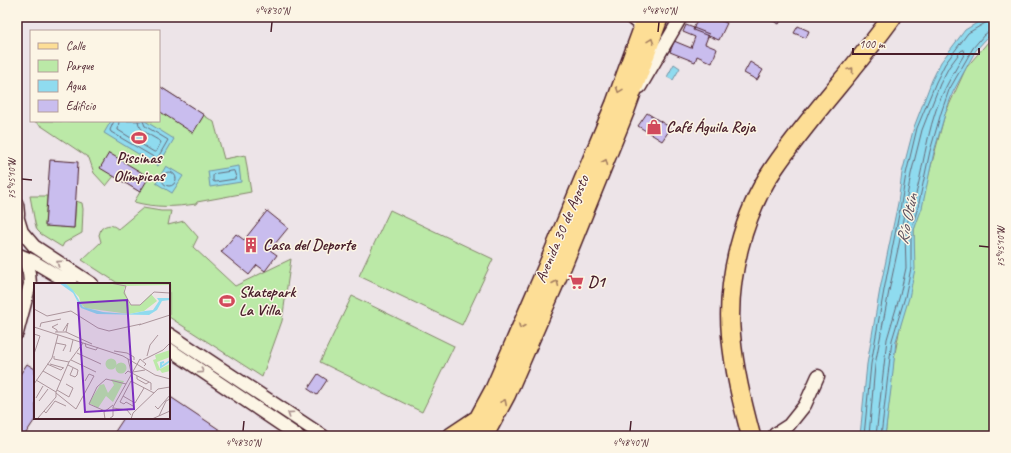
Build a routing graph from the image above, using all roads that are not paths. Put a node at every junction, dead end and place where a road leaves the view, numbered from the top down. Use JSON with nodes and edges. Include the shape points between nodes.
{"nodes":[{"id":1,"x":660,"y":17,"type":"edge"},
{"id":2,"x":681,"y":17,"type":"edge"},
{"id":3,"x":878,"y":17,"type":"edge"},
{"id":4,"x":892,"y":17,"type":"edge"},
{"id":5,"x":639,"y":20,"type":"edge"},
{"id":6,"x":626,"y":111,"type":"junction"},
{"id":7,"x":17,"y":204,"type":"edge"},
{"id":8,"x":17,"y":222,"type":"edge"},
{"id":9,"x":21,"y":256,"type":"edge"},
{"id":10,"x":68,"y":283,"type":"edge"},
{"id":11,"x":90,"y":283,"type":"edge"},
{"id":12,"x":34,"y":306,"type":"edge"},
{"id":13,"x":17,"y":334,"type":"edge"},
{"id":14,"x":170,"y":335,"type":"edge"},
{"id":15,"x":170,"y":350,"type":"edge"},
{"id":16,"x":818,"y":376,"type":"dead end"},
{"id":17,"x":479,"y":417,"type":"junction"},
{"id":18,"x":298,"y":436,"type":"edge"},
{"id":19,"x":323,"y":436,"type":"edge"},
{"id":20,"x":451,"y":436,"type":"edge"},
{"id":21,"x":468,"y":436,"type":"edge"},
{"id":22,"x":485,"y":436,"type":"edge"},
{"id":23,"x":741,"y":436,"type":"edge"},
{"id":24,"x":751,"y":436,"type":"edge"},
{"id":25,"x":774,"y":436,"type":"edge"}],
"edges":[{"from":6,"to":1,"type":"main road","name":"Avenida 30 de Agosto","one_way":true},
{"from":2,"to":6,"type":"street"},
{"from":3,"to":23,"type":"highway","via":[[766,162],[747,196],[734,233],[720,298],[727,380]]},
{"from":24,"to":4,"type":"highway","one_way":true,"via":[[738,385],[730,313],[735,269],[747,223],[773,169],[800,131],[848,75]]},
{"from":5,"to":17,"type":"main road","name":"Avenida 30 de Agosto","one_way":true,"via":[[614,104],[494,388]]},
{"from":22,"to":6,"type":"main road","name":"Avenida 30 de Agosto","one_way":true,"via":[[507,395],[542,315]]},
{"from":7,"to":8,"type":"street"},
{"from":11,"to":8,"type":"street","one_way":true,"via":[[34,246]]},
{"from":9,"to":10,"type":"street"},
{"from":9,"to":13,"type":"street","via":[[29,273],[30,284]]},
{"from":12,"to":13,"type":"street"},
{"from":19,"to":14,"type":"street","one_way":true},
{"from":15,"to":18,"type":"street","one_way":true},
{"from":16,"to":25,"type":"street","via":[[805,405],[789,425]]},
{"from":17,"to":20,"type":"main road"},
{"from":17,"to":21,"type":"main road","name":"Avenida 30 de Agosto"}]}
